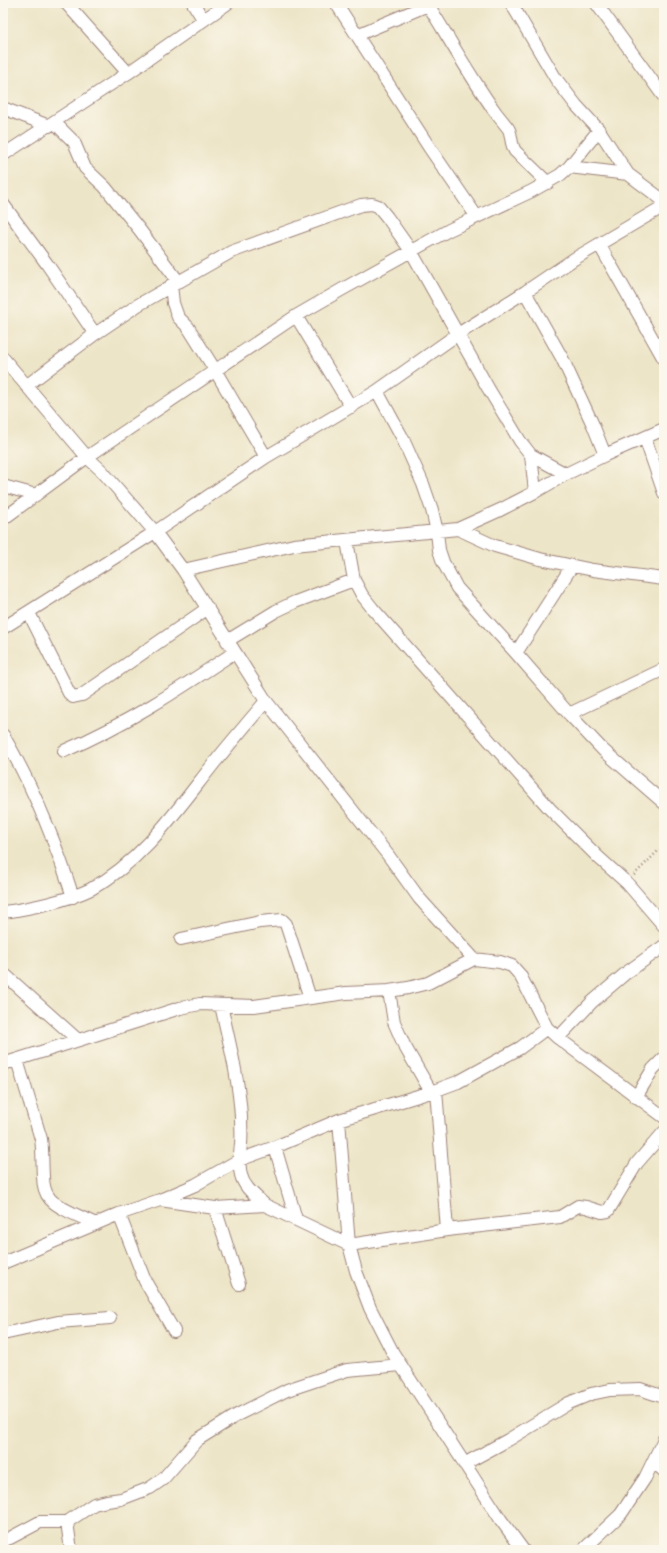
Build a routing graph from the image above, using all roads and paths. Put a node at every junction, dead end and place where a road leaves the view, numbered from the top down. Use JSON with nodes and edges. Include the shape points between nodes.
{"nodes":[{"id":1,"x":66,"y":3,"type":"edge"},
{"id":2,"x":193,"y":3,"type":"edge"},
{"id":3,"x":228,"y":3,"type":"edge"},
{"id":4,"x":336,"y":3,"type":"edge"},
{"id":5,"x":512,"y":3,"type":"edge"},
{"id":6,"x":596,"y":3,"type":"edge"},
{"id":7,"x":428,"y":4,"type":"edge"},
{"id":8,"x":203,"y":20,"type":"junction"},
{"id":9,"x":357,"y":35,"type":"junction"},
{"id":10,"x":128,"y":73,"type":"junction"},
{"id":11,"x":664,"y":97,"type":"edge"},
{"id":12,"x":3,"y":108,"type":"edge"},
{"id":13,"x":52,"y":124,"type":"junction"},
{"id":14,"x":598,"y":130,"type":"junction"},
{"id":15,"x":3,"y":155,"type":"edge"},
{"id":16,"x":569,"y":167,"type":"junction"},
{"id":17,"x":628,"y":174,"type":"junction"},
{"id":18,"x":548,"y":183,"type":"junction"},
{"id":19,"x":664,"y":201,"type":"edge"},
{"id":20,"x":3,"y":204,"type":"edge"},
{"id":21,"x":664,"y":206,"type":"edge"},
{"id":22,"x":477,"y":217,"type":"junction"},
{"id":23,"x":599,"y":244,"type":"junction"},
{"id":24,"x":411,"y":251,"type":"junction"},
{"id":25,"x":174,"y":283,"type":"junction"},
{"id":26,"x":525,"y":292,"type":"junction"},
{"id":27,"x":296,"y":316,"type":"junction"},
{"id":28,"x":96,"y":334,"type":"junction"},
{"id":29,"x":458,"y":334,"type":"junction"},
{"id":30,"x":3,"y":358,"type":"edge"},
{"id":31,"x":664,"y":359,"type":"edge"},
{"id":32,"x":215,"y":370,"type":"junction"},
{"id":33,"x":26,"y":386,"type":"junction"},
{"id":34,"x":377,"y":391,"type":"junction"},
{"id":35,"x":351,"y":407,"type":"junction"},
{"id":36,"x":664,"y":429,"type":"edge"},
{"id":37,"x":645,"y":438,"type":"junction"},
{"id":38,"x":531,"y":455,"type":"junction"},
{"id":39,"x":605,"y":455,"type":"junction"},
{"id":40,"x":87,"y":457,"type":"junction"},
{"id":41,"x":266,"y":457,"type":"junction"},
{"id":42,"x":566,"y":474,"type":"junction"},
{"id":43,"x":3,"y":486,"type":"edge"},
{"id":44,"x":535,"y":492,"type":"junction"},
{"id":45,"x":664,"y":493,"type":"edge"},
{"id":46,"x":36,"y":495,"type":"junction"},
{"id":47,"x":3,"y":518,"type":"edge"},
{"id":48,"x":458,"y":529,"type":"junction"},
{"id":49,"x":156,"y":532,"type":"junction"},
{"id":50,"x":437,"y":532,"type":"junction"},
{"id":51,"x":347,"y":541,"type":"junction"},
{"id":52,"x":572,"y":566,"type":"junction"},
{"id":53,"x":183,"y":570,"type":"junction"},
{"id":54,"x":664,"y":579,"type":"edge"},
{"id":55,"x":354,"y":580,"type":"junction"},
{"id":56,"x":208,"y":608,"type":"junction"},
{"id":57,"x":30,"y":613,"type":"junction"},
{"id":58,"x":3,"y":628,"type":"edge"},
{"id":59,"x":228,"y":641,"type":"junction"},
{"id":60,"x":235,"y":652,"type":"junction"},
{"id":61,"x":516,"y":653,"type":"junction"},
{"id":62,"x":664,"y":669,"type":"edge"},
{"id":63,"x":266,"y":701,"type":"junction"},
{"id":64,"x":569,"y":714,"type":"junction"},
{"id":65,"x":3,"y":735,"type":"edge"},
{"id":66,"x":64,"y":751,"type":"dead end"},
{"id":67,"x":664,"y":804,"type":"edge"},
{"id":68,"x":664,"y":847,"type":"edge"},
{"id":69,"x":627,"y":882,"type":"junction"},
{"id":70,"x":73,"y":897,"type":"junction"},
{"id":71,"x":3,"y":912,"type":"edge"},
{"id":72,"x":664,"y":926,"type":"edge"},
{"id":73,"x":181,"y":939,"type":"dead end"},
{"id":74,"x":664,"y":946,"type":"edge"},
{"id":75,"x":474,"y":959,"type":"junction"},
{"id":76,"x":3,"y":973,"type":"edge"},
{"id":77,"x":389,"y":991,"type":"junction"},
{"id":78,"x":310,"y":998,"type":"junction"},
{"id":79,"x":221,"y":1005,"type":"junction"},
{"id":80,"x":547,"y":1028,"type":"junction"},
{"id":81,"x":558,"y":1038,"type":"junction"},
{"id":82,"x":78,"y":1040,"type":"junction"},
{"id":83,"x":664,"y":1058,"type":"edge"},
{"id":84,"x":17,"y":1060,"type":"junction"},
{"id":85,"x":3,"y":1064,"type":"edge"},
{"id":86,"x":433,"y":1091,"type":"junction"},
{"id":87,"x":636,"y":1097,"type":"junction"},
{"id":88,"x":664,"y":1118,"type":"edge"},
{"id":89,"x":339,"y":1120,"type":"junction"},
{"id":90,"x":664,"y":1132,"type":"edge"},
{"id":91,"x":241,"y":1143,"type":"junction"},
{"id":92,"x":275,"y":1147,"type":"junction"},
{"id":93,"x":253,"y":1155,"type":"junction"},
{"id":94,"x":239,"y":1160,"type":"junction"},
{"id":95,"x":160,"y":1200,"type":"junction"},
{"id":96,"x":265,"y":1205,"type":"junction"},
{"id":97,"x":215,"y":1208,"type":"junction"},
{"id":98,"x":119,"y":1214,"type":"junction"},
{"id":99,"x":296,"y":1219,"type":"junction"},
{"id":100,"x":96,"y":1224,"type":"junction"},
{"id":101,"x":447,"y":1230,"type":"junction"},
{"id":102,"x":349,"y":1245,"type":"junction"},
{"id":103,"x":3,"y":1263,"type":"edge"},
{"id":104,"x":239,"y":1284,"type":"dead end"},
{"id":105,"x":110,"y":1318,"type":"dead end"},
{"id":106,"x":174,"y":1331,"type":"dead end"},
{"id":107,"x":3,"y":1334,"type":"edge"},
{"id":108,"x":401,"y":1365,"type":"junction"},
{"id":109,"x":664,"y":1397,"type":"edge"},
{"id":110,"x":664,"y":1439,"type":"edge"},
{"id":111,"x":654,"y":1462,"type":"junction"},
{"id":112,"x":464,"y":1464,"type":"junction"},
{"id":113,"x":664,"y":1471,"type":"edge"},
{"id":114,"x":66,"y":1522,"type":"junction"},
{"id":115,"x":3,"y":1540,"type":"edge"},
{"id":116,"x":71,"y":1550,"type":"edge"},
{"id":117,"x":523,"y":1550,"type":"edge"},
{"id":118,"x":583,"y":1550,"type":"edge"}],
"edges":[{"from":1,"to":10,"type":"street"},
{"from":2,"to":8,"type":"street"},
{"from":3,"to":8,"type":"street"},
{"from":4,"to":9,"type":"street"},
{"from":5,"to":14,"type":"street","via":[[556,79]]},
{"from":6,"to":11,"type":"street"},
{"from":7,"to":9,"type":"street"},
{"from":7,"to":18,"type":"street","via":[[467,69],[508,128],[511,145],[515,151]]},
{"from":8,"to":10,"type":"street"},
{"from":9,"to":22,"type":"street"},
{"from":10,"to":13,"type":"street"},
{"from":12,"to":13,"type":"street"},
{"from":13,"to":15,"type":"street"},
{"from":13,"to":25,"type":"street","via":[[74,142],[85,168],[105,187],[139,229]]},
{"from":14,"to":16,"type":"street"},
{"from":14,"to":17,"type":"street"},
{"from":16,"to":17,"type":"street"},
{"from":16,"to":18,"type":"street"},
{"from":17,"to":19,"type":"street"},
{"from":18,"to":22,"type":"street"},
{"from":20,"to":28,"type":"street"},
{"from":21,"to":23,"type":"street"},
{"from":22,"to":24,"type":"street"},
{"from":23,"to":26,"type":"street"},
{"from":23,"to":31,"type":"street"},
{"from":24,"to":25,"type":"street","via":[[378,206],[365,204],[231,252]]},
{"from":24,"to":27,"type":"street"},
{"from":24,"to":29,"type":"street"},
{"from":25,"to":28,"type":"street"},
{"from":25,"to":32,"type":"street","via":[[173,303],[178,317],[188,327]]},
{"from":26,"to":29,"type":"street"},
{"from":26,"to":39,"type":"street","via":[[562,358]]},
{"from":27,"to":32,"type":"street"},
{"from":27,"to":35,"type":"street"},
{"from":28,"to":33,"type":"street"},
{"from":29,"to":34,"type":"street"},
{"from":29,"to":38,"type":"street","via":[[512,429]]},
{"from":30,"to":33,"type":"street"},
{"from":32,"to":40,"type":"street"},
{"from":32,"to":41,"type":"street"},
{"from":33,"to":40,"type":"street"},
{"from":34,"to":35,"type":"street"},
{"from":34,"to":50,"type":"street","via":[[413,460],[432,510]]},
{"from":35,"to":41,"type":"street"},
{"from":36,"to":37,"type":"street"},
{"from":37,"to":39,"type":"street"},
{"from":37,"to":45,"type":"street"},
{"from":38,"to":42,"type":"street"},
{"from":38,"to":44,"type":"street"},
{"from":39,"to":42,"type":"street"},
{"from":40,"to":46,"type":"street"},
{"from":40,"to":49,"type":"street"},
{"from":41,"to":49,"type":"street"},
{"from":42,"to":44,"type":"street"},
{"from":43,"to":46,"type":"street"},
{"from":44,"to":48,"type":"street"},
{"from":46,"to":47,"type":"street"},
{"from":48,"to":50,"type":"street"},
{"from":48,"to":52,"type":"street","via":[[495,546]]},
{"from":49,"to":53,"type":"street"},
{"from":49,"to":57,"type":"street"},
{"from":50,"to":51,"type":"street"},
{"from":50,"to":61,"type":"street","via":[[443,562],[457,588]]},
{"from":51,"to":53,"type":"street","via":[[294,545]]},
{"from":51,"to":55,"type":"street"},
{"from":52,"to":54,"type":"street"},
{"from":52,"to":61,"type":"street"},
{"from":53,"to":56,"type":"street"},
{"from":55,"to":59,"type":"street","via":[[276,611]]},
{"from":55,"to":69,"type":"street","via":[[372,609],[540,798],[598,857]]},
{"from":56,"to":57,"type":"street","via":[[76,697],[69,693]]},
{"from":56,"to":59,"type":"street"},
{"from":57,"to":58,"type":"street"},
{"from":59,"to":60,"type":"street"},
{"from":60,"to":63,"type":"street"},
{"from":60,"to":66,"type":"street","via":[[144,712]]},
{"from":61,"to":64,"type":"street"},
{"from":62,"to":64,"type":"street"},
{"from":63,"to":70,"type":"street","via":[[180,808],[126,865],[90,890]]},
{"from":63,"to":75,"type":"street","via":[[419,898]]},
{"from":64,"to":67,"type":"street","via":[[603,750]]},
{"from":65,"to":70,"type":"street","via":[[19,763],[48,827]]},
{"from":68,"to":69,"type":"path"},
{"from":69,"to":72,"type":"street"},
{"from":70,"to":71,"type":"street"},
{"from":73,"to":78,"type":"street","via":[[260,922],[282,920],[286,924]]},
{"from":74,"to":81,"type":"street","via":[[626,973],[592,1002]]},
{"from":75,"to":77,"type":"street","via":[[428,983]]},
{"from":75,"to":80,"type":"street","via":[[512,966],[520,975]]},
{"from":76,"to":82,"type":"street"},
{"from":77,"to":78,"type":"street"},
{"from":77,"to":86,"type":"street","via":[[394,1022],[404,1045]]},
{"from":78,"to":79,"type":"street","via":[[254,1006]]},
{"from":79,"to":82,"type":"street","via":[[200,1004],[180,1008]]},
{"from":79,"to":91,"type":"street","via":[[241,1115]]},
{"from":80,"to":81,"type":"street"},
{"from":80,"to":86,"type":"street","via":[[533,1040],[495,1063],[458,1082]]},
{"from":81,"to":87,"type":"street"},
{"from":82,"to":84,"type":"street"},
{"from":83,"to":87,"type":"street","via":[[653,1069]]},
{"from":84,"to":85,"type":"street"},
{"from":84,"to":100,"type":"street","via":[[41,1139],[46,1192],[57,1204]]},
{"from":86,"to":89,"type":"street"},
{"from":86,"to":101,"type":"street"},
{"from":87,"to":88,"type":"street"},
{"from":89,"to":92,"type":"street"},
{"from":89,"to":102,"type":"street"},
{"from":90,"to":101,"type":"street","via":[[637,1163],[608,1211],[578,1206],[560,1217]]},
{"from":91,"to":93,"type":"street"},
{"from":91,"to":94,"type":"street"},
{"from":92,"to":93,"type":"street"},
{"from":92,"to":99,"type":"street"},
{"from":93,"to":94,"type":"street"},
{"from":94,"to":95,"type":"street","via":[[195,1185]]},
{"from":94,"to":96,"type":"street","via":[[244,1183]]},
{"from":95,"to":97,"type":"street"},
{"from":95,"to":98,"type":"street"},
{"from":96,"to":97,"type":"street"},
{"from":96,"to":99,"type":"street"},
{"from":97,"to":104,"type":"street"},
{"from":98,"to":100,"type":"street"},
{"from":98,"to":106,"type":"street","via":[[145,1281]]},
{"from":99,"to":102,"type":"street"},
{"from":100,"to":103,"type":"street"},
{"from":101,"to":102,"type":"street"},
{"from":102,"to":108,"type":"street","via":[[370,1308]]},
{"from":105,"to":107,"type":"street","via":[[58,1322]]},
{"from":108,"to":112,"type":"street"},
{"from":108,"to":114,"type":"street","via":[[347,1370],[287,1390],[237,1415],[197,1440],[163,1479],[150,1488],[121,1500],[94,1504]]},
{"from":109,"to":112,"type":"street","via":[[640,1389],[590,1394],[569,1403]]},
{"from":110,"to":111,"type":"street"},
{"from":111,"to":113,"type":"street"},
{"from":111,"to":118,"type":"street","via":[[621,1514]]},
{"from":112,"to":117,"type":"street"},
{"from":114,"to":115,"type":"street","via":[[40,1522]]},
{"from":114,"to":116,"type":"street"}]}
